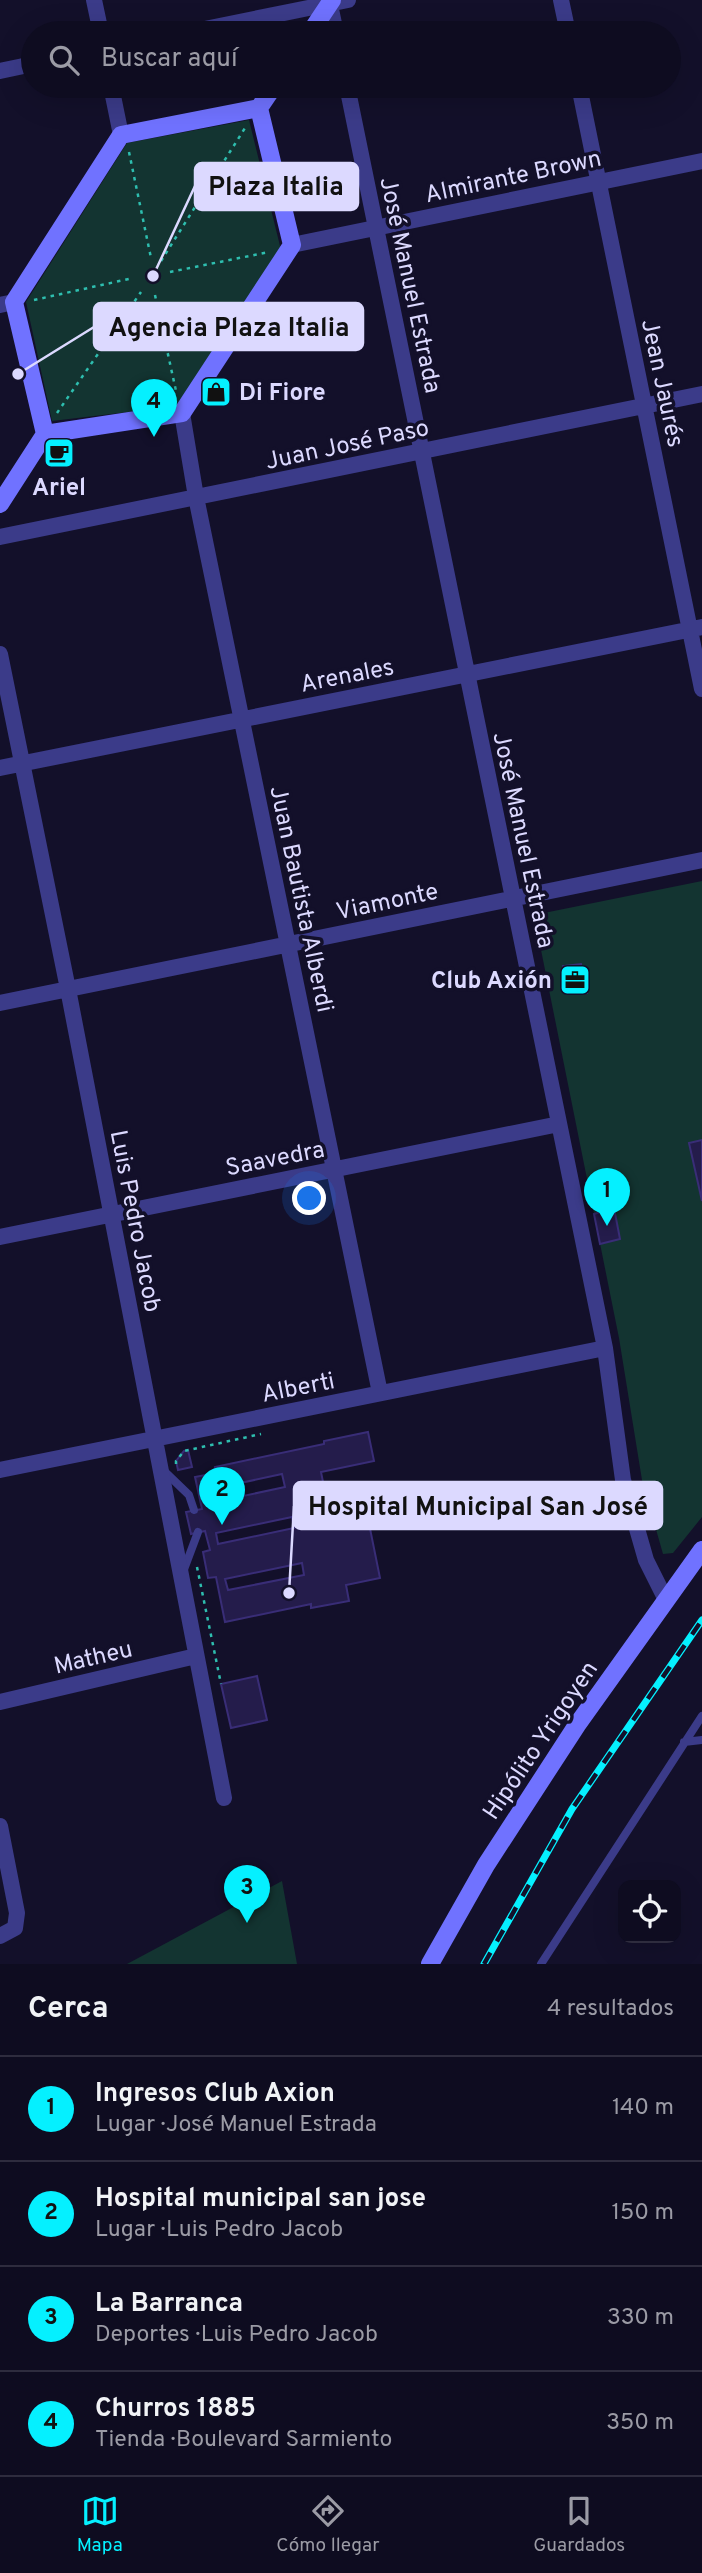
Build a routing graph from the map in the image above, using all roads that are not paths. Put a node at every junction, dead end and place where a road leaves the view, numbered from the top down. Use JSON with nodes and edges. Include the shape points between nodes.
{"nodes":[{"id":1,"x":94,"y":0,"type":"edge"},
{"id":2,"x":348,"y":0,"type":"edge"},
{"id":3,"x":561,"y":0,"type":"edge"},
{"id":4,"x":331,"y":1,"type":"edge"},
{"id":5,"x":98,"y":21,"type":"edge"},
{"id":6,"x":240,"y":21,"type":"edge"},
{"id":7,"x":318,"y":21,"type":"edge"},
{"id":8,"x":334,"y":21,"type":"edge"},
{"id":9,"x":565,"y":21,"type":"edge"},
{"id":10,"x":21,"y":67,"type":"edge"},
{"id":11,"x":0,"y":71,"type":"edge"},
{"id":12,"x":114,"y":98,"type":"edge"},
{"id":13,"x":265,"y":98,"type":"edge"},
{"id":14,"x":349,"y":98,"type":"edge"},
{"id":15,"x":581,"y":98,"type":"edge"},
{"id":16,"x":254,"y":114,"type":"junction"},
{"id":17,"x":124,"y":139,"type":"junction"},
{"id":18,"x":702,"y":161,"type":"edge"},
{"id":19,"x":598,"y":182,"type":"junction"},
{"id":20,"x":376,"y":228,"type":"junction"},
{"id":21,"x":292,"y":245,"type":"junction"},
{"id":22,"x":13,"y":303,"type":"edge"},
{"id":23,"x":702,"y":394,"type":"edge"},
{"id":24,"x":644,"y":406,"type":"junction"},
{"id":25,"x":182,"y":413,"type":"junction"},
{"id":26,"x":48,"y":428,"type":"junction"},
{"id":27,"x":421,"y":452,"type":"junction"},
{"id":28,"x":196,"y":497,"type":"junction"},
{"id":29,"x":0,"y":504,"type":"edge"},
{"id":30,"x":0,"y":537,"type":"edge"},
{"id":31,"x":696,"y":628,"type":"edge"},
{"id":32,"x":0,"y":654,"type":"edge"},
{"id":33,"x":467,"y":674,"type":"junction"},
{"id":34,"x":702,"y":689,"type":"edge"},
{"id":35,"x":242,"y":719,"type":"junction"},
{"id":36,"x":23,"y":763,"type":"junction"},
{"id":37,"x":0,"y":768,"type":"edge"},
{"id":38,"x":702,"y":860,"type":"edge"},
{"id":39,"x":512,"y":897,"type":"junction"},
{"id":40,"x":289,"y":945,"type":"junction"},
{"id":41,"x":68,"y":989,"type":"junction"},
{"id":42,"x":0,"y":1003,"type":"edge"},
{"id":43,"x":559,"y":1124,"type":"junction"},
{"id":44,"x":335,"y":1169,"type":"junction"},
{"id":45,"x":112,"y":1214,"type":"junction"},
{"id":46,"x":0,"y":1237,"type":"edge"},
{"id":47,"x":605,"y":1348,"type":"junction"},
{"id":48,"x":380,"y":1393,"type":"junction"},
{"id":49,"x":155,"y":1439,"type":"junction"},
{"id":50,"x":160,"y":1467,"type":"junction"},
{"id":51,"x":0,"y":1470,"type":"edge"},
{"id":52,"x":194,"y":1510,"type":"dead end"},
{"id":53,"x":198,"y":1532,"type":"dead end"},
{"id":54,"x":702,"y":1550,"type":"edge"},
{"id":55,"x":181,"y":1576,"type":"junction"},
{"id":56,"x":666,"y":1600,"type":"junction"},
{"id":57,"x":196,"y":1656,"type":"junction"},
{"id":58,"x":0,"y":1702,"type":"edge"},
{"id":59,"x":702,"y":1716,"type":"edge"},
{"id":60,"x":702,"y":1740,"type":"edge"},
{"id":61,"x":684,"y":1742,"type":"junction"},
{"id":62,"x":224,"y":1798,"type":"dead end"},
{"id":63,"x":0,"y":1826,"type":"edge"},
{"id":64,"x":0,"y":1936,"type":"edge"},
{"id":65,"x":430,"y":1964,"type":"edge"},
{"id":66,"x":541,"y":1964,"type":"edge"}],
"edges":[{"from":1,"to":5,"type":"street"},
{"from":2,"to":4,"type":"street"},
{"from":3,"to":9,"type":"street"},
{"from":4,"to":6,"type":"street"},
{"from":4,"to":7,"type":"main road"},
{"from":4,"to":8,"type":"street"},
{"from":10,"to":11,"type":"street"},
{"from":12,"to":17,"type":"street"},
{"from":13,"to":16,"type":"main road"},
{"from":14,"to":20,"type":"street","name":"José Manuel Estrada"},
{"from":15,"to":19,"type":"street","name":"Jean Jaurés"},
{"from":16,"to":17,"type":"main road"},
{"from":16,"to":21,"type":"main road"},
{"from":17,"to":22,"type":"main road"},
{"from":18,"to":19,"type":"street","name":"Almirante Brown"},
{"from":19,"to":20,"type":"street","name":"Almirante Brown"},
{"from":19,"to":24,"type":"street","name":"Jean Jaurés"},
{"from":20,"to":21,"type":"street","name":"Almirante Brown"},
{"from":20,"to":27,"type":"street","name":"José Manuel Estrada"},
{"from":21,"to":25,"type":"main road"},
{"from":22,"to":26,"type":"main road"},
{"from":23,"to":24,"type":"street","name":"Juan José Paso"},
{"from":24,"to":27,"type":"street","name":"Juan José Paso"},
{"from":24,"to":31,"type":"street","name":"Jean Jaurés"},
{"from":25,"to":26,"type":"main road"},
{"from":25,"to":28,"type":"street","name":"Juan Bautista Alberdi"},
{"from":26,"to":29,"type":"main road"},
{"from":27,"to":28,"type":"street","name":"Juan José Paso"},
{"from":27,"to":33,"type":"street","name":"José Manuel Estrada"},
{"from":28,"to":30,"type":"street","name":"Juan José Paso"},
{"from":28,"to":35,"type":"street","name":"Juan Bautista Alberdi"},
{"from":31,"to":33,"type":"street","name":"Arenales"},
{"from":31,"to":34,"type":"street","name":"Jean Jaurés"},
{"from":32,"to":36,"type":"street","name":"Luis Pedro Jacob"},
{"from":33,"to":35,"type":"street","name":"Arenales"},
{"from":33,"to":39,"type":"street","name":"José Manuel Estrada"},
{"from":35,"to":36,"type":"street","name":"Arenales"},
{"from":35,"to":40,"type":"street","name":"Juan Bautista Alberdi"},
{"from":36,"to":37,"type":"street","name":"Arenales"},
{"from":36,"to":41,"type":"street","name":"Luis Pedro Jacob"},
{"from":38,"to":39,"type":"street","name":"Viamonte"},
{"from":39,"to":40,"type":"street","name":"Viamonte"},
{"from":39,"to":43,"type":"street","name":"José Manuel Estrada"},
{"from":40,"to":41,"type":"street","name":"Viamonte"},
{"from":40,"to":44,"type":"street","name":"Juan Bautista Alberdi"},
{"from":41,"to":42,"type":"street","name":"Viamonte"},
{"from":41,"to":45,"type":"street","name":"Luis Pedro Jacob"},
{"from":43,"to":44,"type":"street","name":"Saavedra"},
{"from":43,"to":47,"type":"street","name":"José Manuel Estrada"},
{"from":44,"to":45,"type":"street","name":"Saavedra"},
{"from":44,"to":48,"type":"street","name":"Juan Bautista Alberdi"},
{"from":45,"to":46,"type":"street","name":"Saavedra"},
{"from":45,"to":49,"type":"street","name":"Luis Pedro Jacob"},
{"from":47,"to":48,"type":"street","name":"Alberti"},
{"from":47,"to":56,"type":"street","name":"José Manuel Estrada","via":[[623,1480],[646,1560]]},
{"from":48,"to":49,"type":"street","name":"Alberti"},
{"from":49,"to":50,"type":"street","name":"Luis Pedro Jacob"},
{"from":49,"to":51,"type":"street","name":"Alberti"},
{"from":50,"to":52,"type":"lane","via":[[189,1495]]},
{"from":50,"to":55,"type":"street","name":"Luis Pedro Jacob"},
{"from":53,"to":55,"type":"lane"},
{"from":54,"to":56,"type":"main road","name":"Hipólito Yrigoyen"},
{"from":55,"to":57,"type":"street","name":"Luis Pedro Jacob"},
{"from":56,"to":65,"type":"main road","name":"Hipólito Yrigoyen","via":[[569,1737]]},
{"from":57,"to":58,"type":"street","name":"Matheu"},
{"from":57,"to":62,"type":"street","name":"Luis Pedro Jacob"},
{"from":59,"to":61,"type":"lane"},
{"from":60,"to":61,"type":"lane"},
{"from":61,"to":66,"type":"lane"},
{"from":63,"to":64,"type":"street","via":[[18,1913],[15,1928]]}]}
